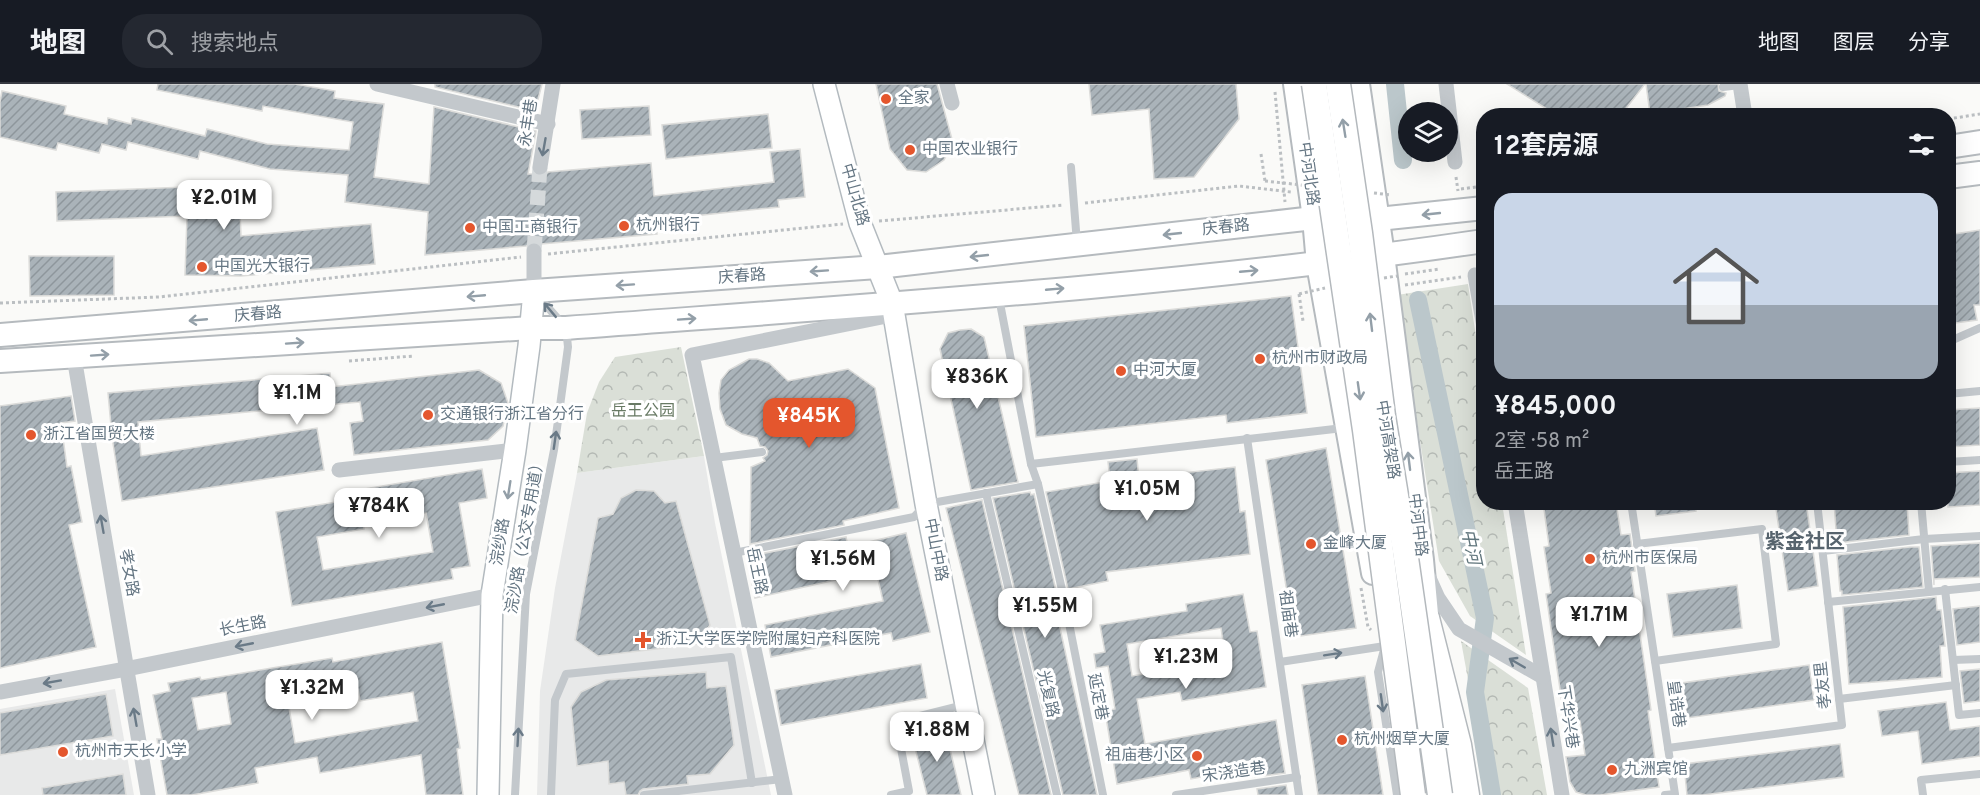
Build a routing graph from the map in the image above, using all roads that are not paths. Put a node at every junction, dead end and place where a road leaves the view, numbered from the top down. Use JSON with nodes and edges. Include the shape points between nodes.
{"nodes":[{"id":1,"x":377,"y":84,"type":"edge"},
{"id":2,"x":553,"y":84,"type":"edge"},
{"id":3,"x":824,"y":84,"type":"edge"},
{"id":4,"x":947,"y":84,"type":"edge"},
{"id":5,"x":1295,"y":84,"type":"edge"},
{"id":6,"x":1314,"y":84,"type":"edge"},
{"id":7,"x":1338,"y":84,"type":"edge"},
{"id":8,"x":1358,"y":84,"type":"edge"},
{"id":9,"x":1446,"y":84,"type":"edge"},
{"id":10,"x":1740,"y":85,"type":"edge"},
{"id":11,"x":1723,"y":87,"type":"dead end"},
{"id":12,"x":1448,"y":102,"type":"edge"},
{"id":13,"x":952,"y":103,"type":"dead end"},
{"id":14,"x":1744,"y":108,"type":"edge"},
{"id":15,"x":548,"y":124,"type":"junction"},
{"id":16,"x":1980,"y":142,"type":"edge"},
{"id":17,"x":1956,"y":146,"type":"edge"},
{"id":18,"x":540,"y":167,"type":"tunnel mouth"},
{"id":19,"x":1071,"y":167,"type":"dead end"},
{"id":20,"x":1980,"y":173,"type":"edge"},
{"id":21,"x":1956,"y":176,"type":"edge"},
{"id":22,"x":1383,"y":205,"type":"junction"},
{"id":23,"x":1476,"y":205,"type":"edge"},
{"id":24,"x":1314,"y":218,"type":"junction"},
{"id":25,"x":1476,"y":242,"type":"edge"},
{"id":26,"x":1077,"y":245,"type":"junction"},
{"id":27,"x":1386,"y":248,"type":"junction"},
{"id":28,"x":534,"y":253,"type":"tunnel mouth"},
{"id":29,"x":1318,"y":264,"type":"junction"},
{"id":30,"x":878,"y":267,"type":"junction"},
{"id":31,"x":534,"y":291,"type":"junction"},
{"id":32,"x":998,"y":295,"type":"junction"},
{"id":33,"x":892,"y":303,"type":"junction"},
{"id":34,"x":531,"y":328,"type":"junction"},
{"id":35,"x":566,"y":328,"type":"junction"},
{"id":36,"x":1980,"y":328,"type":"edge"},
{"id":37,"x":0,"y":335,"type":"edge"},
{"id":38,"x":1956,"y":338,"type":"edge"},
{"id":39,"x":74,"y":357,"type":"junction"},
{"id":40,"x":0,"y":362,"type":"edge"},
{"id":41,"x":1980,"y":391,"type":"edge"},
{"id":42,"x":1956,"y":393,"type":"edge"},
{"id":43,"x":1348,"y":427,"type":"junction"},
{"id":44,"x":1247,"y":438,"type":"junction"},
{"id":45,"x":515,"y":450,"type":"junction"},
{"id":46,"x":762,"y":452,"type":"dead end"},
{"id":47,"x":714,"y":458,"type":"junction"},
{"id":48,"x":1980,"y":460,"type":"edge"},
{"id":49,"x":1956,"y":462,"type":"edge"},
{"id":50,"x":1031,"y":464,"type":"junction"},
{"id":51,"x":339,"y":470,"type":"dead end"},
{"id":52,"x":1038,"y":484,"type":"junction"},
{"id":53,"x":986,"y":493,"type":"junction"},
{"id":54,"x":926,"y":504,"type":"junction"},
{"id":55,"x":1516,"y":510,"type":"edge"},
{"id":56,"x":1632,"y":510,"type":"edge"},
{"id":57,"x":1818,"y":510,"type":"edge"},
{"id":58,"x":1922,"y":510,"type":"edge"},
{"id":59,"x":1980,"y":536,"type":"edge"},
{"id":60,"x":1924,"y":539,"type":"junction"},
{"id":61,"x":1637,"y":544,"type":"junction"},
{"id":62,"x":1822,"y":551,"type":"junction"},
{"id":63,"x":734,"y":553,"type":"junction"},
{"id":64,"x":1422,"y":560,"type":"junction"},
{"id":65,"x":1980,"y":587,"type":"edge"},
{"id":66,"x":1945,"y":590,"type":"junction"},
{"id":67,"x":1929,"y":592,"type":"junction"},
{"id":68,"x":492,"y":595,"type":"junction"},
{"id":69,"x":1828,"y":602,"type":"junction"},
{"id":70,"x":1426,"y":618,"type":"junction"},
{"id":71,"x":1385,"y":646,"type":"junction"},
{"id":72,"x":1980,"y":659,"type":"edge"},
{"id":73,"x":1953,"y":660,"type":"junction"},
{"id":74,"x":1655,"y":661,"type":"junction"},
{"id":75,"x":1280,"y":662,"type":"junction"},
{"id":76,"x":126,"y":669,"type":"junction"},
{"id":77,"x":1543,"y":677,"type":"junction"},
{"id":78,"x":1956,"y":685,"type":"junction"},
{"id":79,"x":0,"y":692,"type":"edge"},
{"id":80,"x":1839,"y":699,"type":"junction"},
{"id":81,"x":966,"y":705,"type":"junction"},
{"id":82,"x":1980,"y":713,"type":"edge"},
{"id":83,"x":1668,"y":748,"type":"junction"},
{"id":84,"x":1980,"y":774,"type":"edge"},
{"id":85,"x":1297,"y":777,"type":"junction"},
{"id":86,"x":782,"y":779,"type":"junction"},
{"id":87,"x":752,"y":783,"type":"junction"},
{"id":88,"x":148,"y":795,"type":"edge"},
{"id":89,"x":489,"y":795,"type":"edge"},
{"id":90,"x":515,"y":795,"type":"edge"},
{"id":91,"x":551,"y":795,"type":"edge"},
{"id":92,"x":644,"y":795,"type":"edge"},
{"id":93,"x":785,"y":795,"type":"edge"},
{"id":94,"x":891,"y":795,"type":"edge"},
{"id":95,"x":984,"y":795,"type":"edge"},
{"id":96,"x":1057,"y":795,"type":"edge"},
{"id":97,"x":1103,"y":795,"type":"edge"},
{"id":98,"x":1176,"y":795,"type":"edge"},
{"id":99,"x":1299,"y":795,"type":"edge"},
{"id":100,"x":1399,"y":795,"type":"edge"},
{"id":101,"x":1413,"y":795,"type":"edge"},
{"id":102,"x":1440,"y":795,"type":"edge"},
{"id":103,"x":1453,"y":795,"type":"edge"},
{"id":104,"x":1467,"y":795,"type":"edge"},
{"id":105,"x":1562,"y":795,"type":"edge"},
{"id":106,"x":1665,"y":795,"type":"edge"},
{"id":107,"x":1923,"y":795,"type":"edge"}],
"edges":[{"from":1,"to":15,"type":"street"},
{"from":2,"to":15,"type":"street","name":"永丰巷"},
{"from":3,"to":30,"type":"main road","name":"中山北路","via":[[860,223]]},
{"from":4,"to":13,"type":"street"},
{"from":5,"to":24,"type":"main road","name":"中河北路"},
{"from":6,"to":101,"type":"highway","name":"中河高架路","one_way":true,"bridge":true,"via":[[1367,442]]},
{"from":102,"to":7,"type":"highway","name":"中河高架路","one_way":true,"bridge":true},
{"from":8,"to":22,"type":"main road"},
{"from":9,"to":12,"type":"street"},
{"from":10,"to":11,"type":"lane"},
{"from":10,"to":14,"type":"street"},
{"from":15,"to":18,"type":"street","name":"永丰巷","one_way":true},
{"from":16,"to":17,"type":"main road"},
{"from":19,"to":26,"type":"lane"},
{"from":20,"to":21,"type":"main road"},
{"from":23,"to":22,"type":"main road","name":"庆春路","one_way":true,"via":[[1459,200]]},
{"from":22,"to":24,"type":"main road","name":"庆春路"},
{"from":22,"to":27,"type":"main road"},
{"from":24,"to":26,"type":"main road","name":"庆春路","one_way":true},
{"from":24,"to":29,"type":"main road","name":"中河北路"},
{"from":25,"to":27,"type":"main road","name":"庆春路"},
{"from":26,"to":30,"type":"main road","name":"庆春路","one_way":true},
{"from":27,"to":29,"type":"main road","name":"庆春路"},
{"from":64,"to":27,"type":"main road","name":"中河中路","one_way":true},
{"from":28,"to":31,"type":"street"},
{"from":32,"to":29,"type":"main road","name":"庆春路","one_way":true},
{"from":29,"to":43,"type":"main road"},
{"from":30,"to":31,"type":"main road","name":"庆春路","one_way":true},
{"from":30,"to":33,"type":"main road","name":"中山北路"},
{"from":31,"to":34,"type":"main road","name":"浣纱路"},
{"from":35,"to":31,"type":"lane","one_way":true},
{"from":31,"to":37,"type":"main road","name":"庆春路","one_way":true},
{"from":32,"to":33,"type":"main road","name":"庆春路"},
{"from":32,"to":50,"type":"lane","name":"延定巷"},
{"from":35,"to":33,"type":"main road","name":"庆春路","one_way":true},
{"from":33,"to":47,"type":"street","name":"岳王路","via":[[882,317],[692,355]]},
{"from":33,"to":54,"type":"main road","name":"中山中路"},
{"from":34,"to":35,"type":"main road","name":"庆春路"},
{"from":39,"to":34,"type":"main road","name":"庆春路","one_way":true},
{"from":34,"to":45,"type":"main road","name":"浣纱路"},
{"from":90,"to":35,"type":"lane","name":"浣沙路（公交专用道）","one_way":true,"via":[[526,594],[554,450],[568,347]]},
{"from":36,"to":38,"type":"lane"},
{"from":39,"to":40,"type":"main road","name":"庆春路"},
{"from":76,"to":39,"type":"street","name":"孝女路","one_way":true},
{"from":41,"to":42,"type":"lane"},
{"from":43,"to":44,"type":"lane"},
{"from":43,"to":71,"type":"main road"},
{"from":44,"to":50,"type":"lane"},
{"from":44,"to":75,"type":"lane","name":"祖庙巷"},
{"from":45,"to":51,"type":"street"},
{"from":45,"to":68,"type":"main road","name":"浣纱路","one_way":true},
{"from":46,"to":47,"type":"lane"},
{"from":47,"to":63,"type":"street","name":"岳王路"},
{"from":48,"to":49,"type":"lane"},
{"from":50,"to":52,"type":"lane","name":"延定巷"},
{"from":52,"to":53,"type":"lane"},
{"from":52,"to":97,"type":"lane","name":"延定巷"},
{"from":53,"to":54,"type":"lane"},
{"from":53,"to":96,"type":"lane","name":"光复路"},
{"from":54,"to":63,"type":"lane","via":[[914,517]]},
{"from":54,"to":81,"type":"main road","name":"中山中路"},
{"from":55,"to":77,"type":"street","name":"下华兴巷"},
{"from":56,"to":61,"type":"lane","name":"皇诰巷"},
{"from":57,"to":62,"type":"lane","name":"孝友里"},
{"from":58,"to":60,"type":"lane"},
{"from":59,"to":60,"type":"lane"},
{"from":60,"to":62,"type":"lane"},
{"from":60,"to":67,"type":"lane"},
{"from":61,"to":74,"type":"lane","name":"皇诰巷"},
{"from":61,"to":74,"type":"lane","via":[[1762,529],[1776,644]]},
{"from":62,"to":69,"type":"lane","name":"孝友里"},
{"from":63,"to":86,"type":"street","name":"岳王路"},
{"from":64,"to":70,"type":"main road","name":"中河中路"},
{"from":77,"to":64,"type":"street","one_way":true,"via":[[1459,629],[1438,598]]},
{"from":65,"to":66,"type":"lane"},
{"from":66,"to":67,"type":"lane"},
{"from":66,"to":73,"type":"lane"},
{"from":67,"to":69,"type":"lane"},
{"from":68,"to":76,"type":"street","name":"长生路","one_way":true},
{"from":68,"to":89,"type":"main road","name":"浣纱路"},
{"from":69,"to":80,"type":"lane","name":"孝友里"},
{"from":70,"to":103,"type":"main road","name":"中河中路"},
{"from":70,"to":104,"type":"highway","via":[[1459,745]]},
{"from":75,"to":71,"type":"lane","one_way":true},
{"from":71,"to":100,"type":"main road","one_way":true},
{"from":72,"to":73,"type":"lane"},
{"from":73,"to":78,"type":"lane"},
{"from":74,"to":83,"type":"lane","name":"皇诰巷"},
{"from":75,"to":85,"type":"lane","name":"祖庙巷"},
{"from":76,"to":79,"type":"street","name":"长生路","one_way":true},
{"from":88,"to":76,"type":"street","name":"孝女路","one_way":true},
{"from":105,"to":77,"type":"street","name":"下华兴巷","one_way":true},
{"from":78,"to":80,"type":"lane"},
{"from":78,"to":82,"type":"lane","via":[[1959,716]]},
{"from":80,"to":83,"type":"lane","name":"孝友里","via":[[1842,726]]},
{"from":81,"to":94,"type":"lane","via":[[896,722],[909,791]]},
{"from":81,"to":95,"type":"main road","name":"中山中路"},
{"from":83,"to":106,"type":"lane","name":"皇诰巷","via":[[1675,794]]},
{"from":84,"to":107,"type":"lane","via":[[1921,780]]},
{"from":85,"to":98,"type":"lane","name":"宋浇造巷"},
{"from":85,"to":99,"type":"lane","name":"祖庙巷"},
{"from":86,"to":87,"type":"lane"},
{"from":86,"to":93,"type":"street","name":"岳王路"},
{"from":87,"to":91,"type":"lane","via":[[731,657],[567,674],[555,700]]},
{"from":87,"to":92,"type":"lane"}]}
